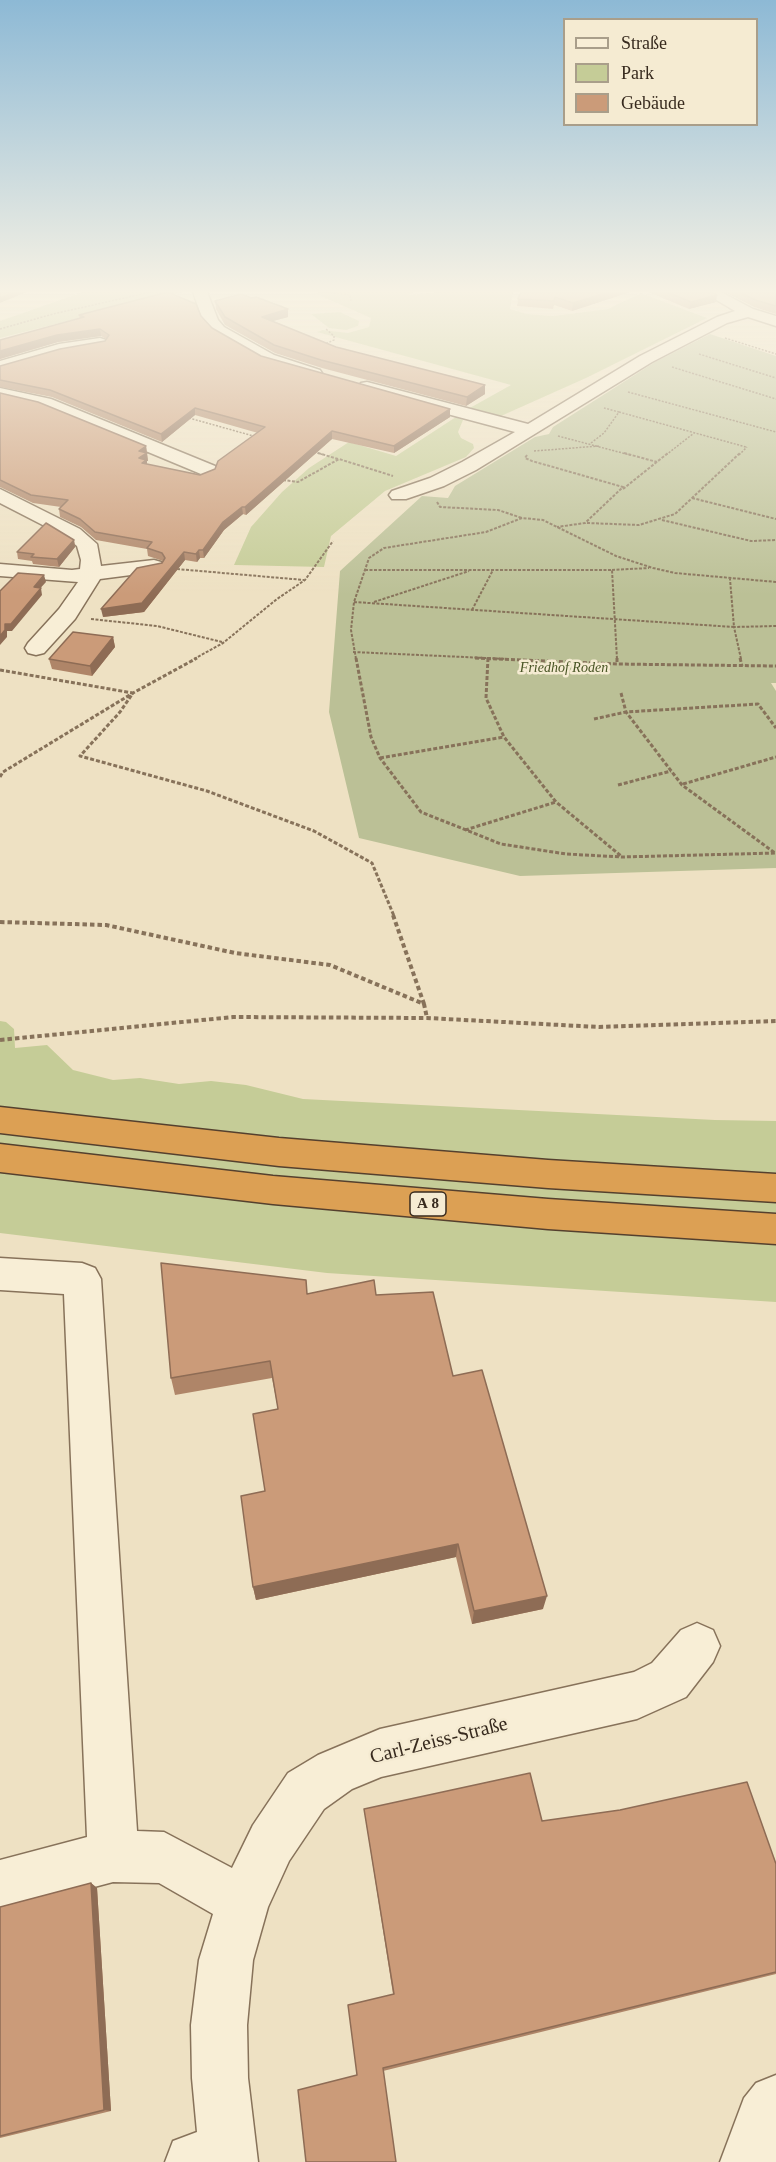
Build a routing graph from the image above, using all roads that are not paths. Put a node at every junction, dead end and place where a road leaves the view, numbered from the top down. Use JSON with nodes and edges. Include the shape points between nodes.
{"nodes":[{"id":1,"x":0,"y":393,"type":"edge"},
{"id":2,"x":390,"y":393,"type":"edge"},
{"id":3,"x":591,"y":393,"type":"edge"},
{"id":4,"x":531,"y":429,"type":"junction"},
{"id":5,"x":208,"y":470,"type":"edge"},
{"id":6,"x":0,"y":495,"type":"edge"},
{"id":7,"x":399,"y":495,"type":"dead end"},
{"id":8,"x":154,"y":566,"type":"edge"},
{"id":9,"x":0,"y":570,"type":"edge"},
{"id":10,"x":91,"y":575,"type":"junction"},
{"id":11,"x":36,"y":648,"type":"dead end"},
{"id":12,"x":0,"y":1120,"type":"edge"},
{"id":13,"x":0,"y":1158,"type":"edge"},
{"id":14,"x":776,"y":1188,"type":"edge"},
{"id":15,"x":776,"y":1229,"type":"edge"},
{"id":16,"x":0,"y":1274,"type":"edge"},
{"id":17,"x":697,"y":1646,"type":"dead end"},
{"id":18,"x":113,"y":1856,"type":"junction"},
{"id":19,"x":0,"y":1886,"type":"edge"},
{"id":20,"x":243,"y":1902,"type":"junction"},
{"id":21,"x":776,"y":2103,"type":"edge"},
{"id":22,"x":217,"y":2159,"type":"edge"},
{"id":23,"x":749,"y":2162,"type":"edge"}],
"edges":[{"from":1,"to":5,"type":"street","via":[[45,403]]},
{"from":2,"to":4,"type":"street"},
{"from":3,"to":4,"type":"street"},
{"from":4,"to":7,"type":"street","via":[[469,466]]},
{"from":6,"to":10,"type":"street","via":[[87,544]]},
{"from":8,"to":10,"type":"street"},
{"from":9,"to":10,"type":"street"},
{"from":10,"to":11,"type":"street","via":[[67,614]]},
{"from":12,"to":14,"type":"highway","via":[[291,1153]]},
{"from":13,"to":15,"type":"highway","number":"A 8","via":[[273,1190]]},
{"from":16,"to":18,"type":"street","via":[[82,1279]]},
{"from":17,"to":20,"type":"street","name":"Carl-Zeiss-Straße","via":[[669,1680],[637,1695],[380,1754],[335,1772],[306,1791],[271,1843]]},
{"from":18,"to":19,"type":"street"},
{"from":18,"to":20,"type":"street","via":[[164,1858]]},
{"from":20,"to":22,"type":"street","name":"Carl-Zeiss-Straße","via":[[226,1960],[219,2025]]},
{"from":21,"to":23,"type":"street","via":[[765,2118]]}]}
